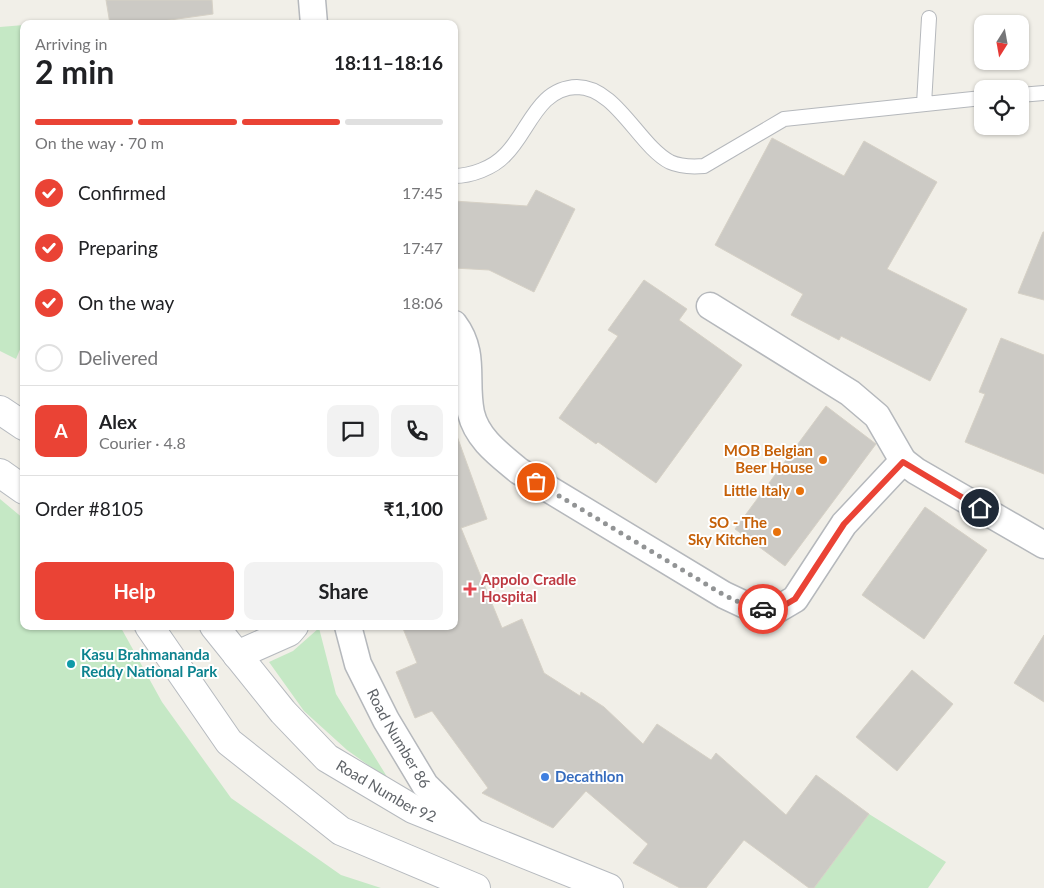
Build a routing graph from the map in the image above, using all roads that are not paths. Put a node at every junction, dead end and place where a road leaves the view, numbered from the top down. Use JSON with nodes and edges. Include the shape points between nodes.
{"nodes":[{"id":1,"x":312,"y":0,"type":"edge"},
{"id":2,"x":929,"y":18,"type":"dead end"},
{"id":3,"x":314,"y":20,"type":"edge"},
{"id":4,"x":1044,"y":93,"type":"edge"},
{"id":5,"x":1029,"y":94,"type":"edge"},
{"id":6,"x":974,"y":99,"type":"edge"},
{"id":7,"x":924,"y":104,"type":"junction"},
{"id":8,"x":458,"y":175,"type":"edge"},
{"id":9,"x":710,"y":306,"type":"dead end"},
{"id":10,"x":458,"y":331,"type":"edge"},
{"id":11,"x":0,"y":410,"type":"edge"},
{"id":12,"x":20,"y":423,"type":"edge"},
{"id":13,"x":903,"y":462,"type":"junction"},
{"id":14,"x":0,"y":473,"type":"edge"},
{"id":15,"x":20,"y":487,"type":"edge"},
{"id":16,"x":1044,"y":545,"type":"edge"},
{"id":17,"x":152,"y":630,"type":"edge"},
{"id":18,"x":217,"y":630,"type":"edge"},
{"id":19,"x":291,"y":630,"type":"edge"},
{"id":20,"x":349,"y":630,"type":"edge"},
{"id":21,"x":238,"y":654,"type":"junction"},
{"id":22,"x":474,"y":833,"type":"junction"},
{"id":23,"x":476,"y":888,"type":"edge"},
{"id":24,"x":609,"y":888,"type":"edge"}],
"edges":[{"from":1,"to":3,"type":"street"},
{"from":2,"to":7,"type":"lane"},
{"from":4,"to":5,"type":"lane"},
{"from":6,"to":7,"type":"lane"},
{"from":7,"to":8,"type":"lane","via":[[784,119],[704,166],[688,167],[660,155],[621,113],[596,92],[577,87],[556,92],[542,103],[505,155],[478,172]]},
{"from":9,"to":13,"type":"street","via":[[850,394],[877,416]]},
{"from":10,"to":13,"type":"street","via":[[468,350],[471,413],[493,450],[519,471],[724,595],[756,610],[778,609],[795,599],[844,524]]},
{"from":11,"to":12,"type":"main road"},
{"from":13,"to":16,"type":"street"},
{"from":14,"to":15,"type":"main road"},
{"from":17,"to":23,"type":"main road","via":[[236,748],[341,831]]},
{"from":18,"to":21,"type":"main road","name":"Road Number 92"},
{"from":19,"to":21,"type":"main road"},
{"from":20,"to":22,"type":"street","name":"Road Number 86","via":[[358,664],[386,720],[425,785]]},
{"from":21,"to":22,"type":"main road","name":"Road Number 92","via":[[283,712],[326,758],[413,809]]},
{"from":22,"to":24,"type":"main road","name":"Road Number 92"}]}
